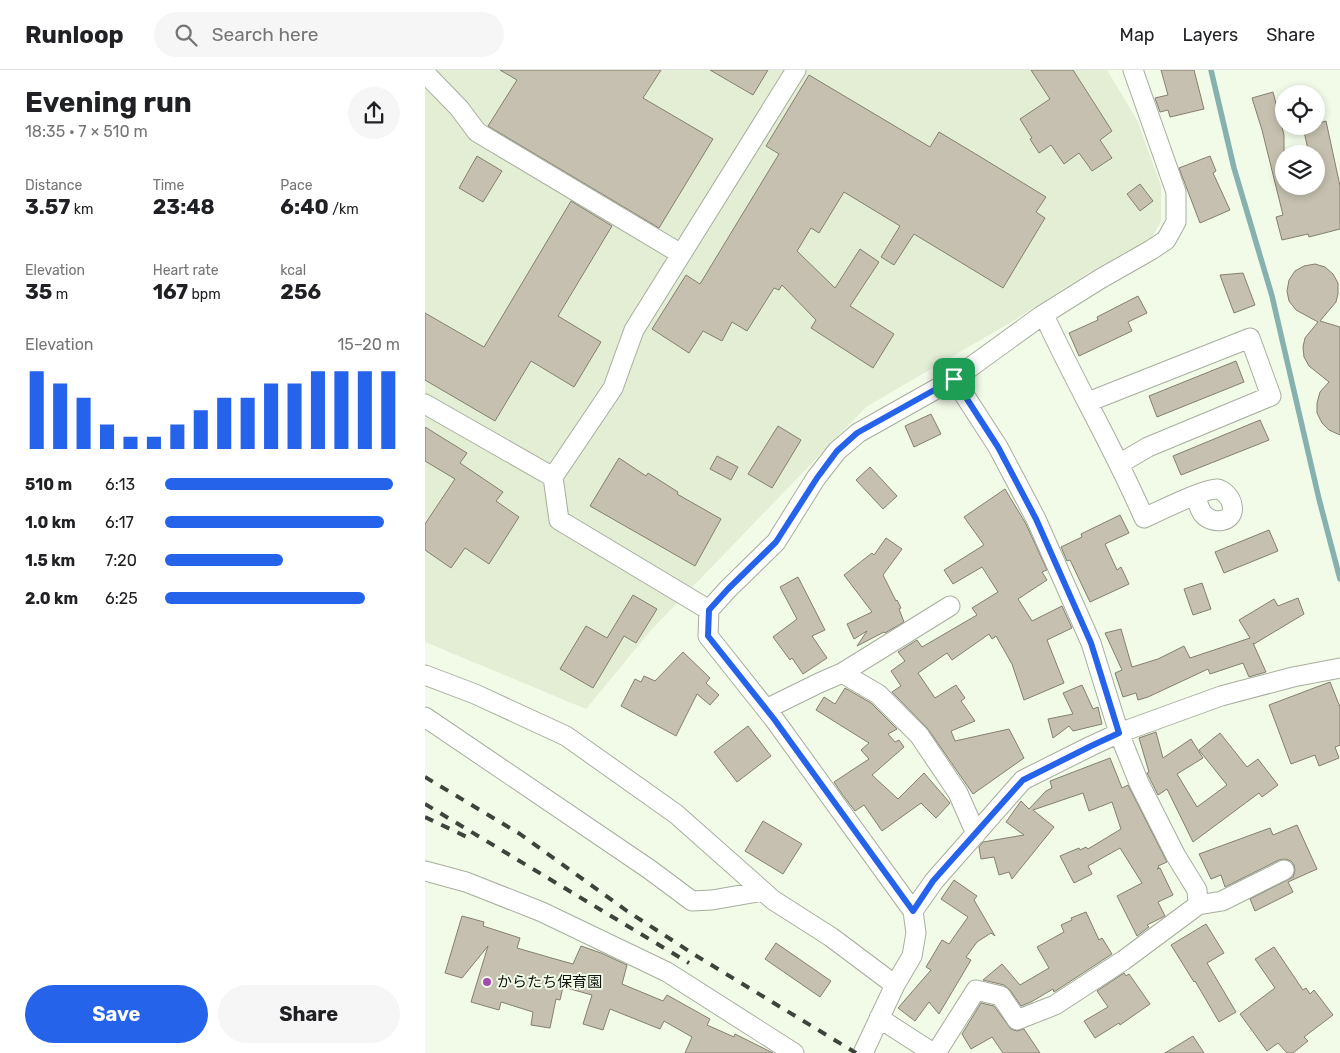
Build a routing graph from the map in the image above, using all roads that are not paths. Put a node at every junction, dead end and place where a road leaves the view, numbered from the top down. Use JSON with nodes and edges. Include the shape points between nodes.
{"nodes":[{"id":1,"x":796,"y":70,"type":"edge"},
{"id":2,"x":1133,"y":70,"type":"edge"},
{"id":3,"x":425,"y":73,"type":"edge"},
{"id":4,"x":681,"y":254,"type":"junction"},
{"id":5,"x":1044,"y":315,"type":"junction"},
{"id":6,"x":954,"y":379,"type":"junction"},
{"id":7,"x":1088,"y":402,"type":"junction"},
{"id":8,"x":425,"y":404,"type":"edge"},
{"id":9,"x":1119,"y":464,"type":"junction"},
{"id":10,"x":553,"y":477,"type":"junction"},
{"id":11,"x":1195,"y":496,"type":"dead end"},
{"id":12,"x":950,"y":606,"type":"dead end"},
{"id":13,"x":709,"y":610,"type":"junction"},
{"id":14,"x":1340,"y":668,"type":"edge"},
{"id":15,"x":842,"y":674,"type":"junction"},
{"id":16,"x":425,"y":675,"type":"edge"},
{"id":17,"x":766,"y":709,"type":"junction"},
{"id":18,"x":425,"y":717,"type":"edge"},
{"id":19,"x":1119,"y":733,"type":"junction"},
{"id":20,"x":976,"y":834,"type":"junction"},
{"id":21,"x":425,"y":870,"type":"edge"},
{"id":22,"x":1285,"y":870,"type":"dead end"},
{"id":23,"x":763,"y":891,"type":"junction"},
{"id":24,"x":1199,"y":906,"type":"junction"},
{"id":25,"x":913,"y":911,"type":"junction"},
{"id":26,"x":895,"y":986,"type":"junction"},
{"id":27,"x":879,"y":1018,"type":"junction"},
{"id":28,"x":794,"y":1053,"type":"edge"},
{"id":29,"x":863,"y":1053,"type":"edge"},
{"id":30,"x":935,"y":1053,"type":"edge"}],
"edges":[{"from":1,"to":4,"type":"street"},
{"from":2,"to":5,"type":"street","via":[[1176,192],[1176,222],[1166,240]]},
{"from":3,"to":4,"type":"street","via":[[477,132]]},
{"from":4,"to":10,"type":"street","via":[[634,330],[613,388]]},
{"from":5,"to":6,"type":"street"},
{"from":5,"to":7,"type":"street"},
{"from":6,"to":13,"type":"street","via":[[857,433],[837,451],[776,542]]},
{"from":6,"to":19,"type":"street","via":[[998,447],[1036,519],[1091,643]]},
{"from":7,"to":9,"type":"street"},
{"from":7,"to":9,"type":"street","via":[[1250,338],[1271,396],[1148,447]]},
{"from":8,"to":10,"type":"street"},
{"from":9,"to":11,"type":"street","via":[[1144,518]]},
{"from":10,"to":13,"type":"street","via":[[559,520]]},
{"from":12,"to":15,"type":"street"},
{"from":13,"to":17,"type":"street","via":[[708,636]]},
{"from":14,"to":19,"type":"street","via":[[1221,696]]},
{"from":15,"to":17,"type":"street"},
{"from":15,"to":20,"type":"street","via":[[878,694],[919,735],[958,793]]},
{"from":16,"to":23,"type":"street","via":[[566,736],[675,814]]},
{"from":17,"to":25,"type":"street"},
{"from":18,"to":23,"type":"street","via":[[692,901]]},
{"from":19,"to":20,"type":"street","via":[[1023,780]]},
{"from":19,"to":24,"type":"street","via":[[1139,783],[1197,890]]},
{"from":20,"to":25,"type":"street","via":[[933,881]]},
{"from":21,"to":28,"type":"street","via":[[534,908],[667,972]]},
{"from":22,"to":24,"type":"street","via":[[1222,901]]},
{"from":23,"to":26,"type":"street"},
{"from":24,"to":30,"type":"street","via":[[1055,1005],[1017,1020],[1001,996],[976,990]]},
{"from":25,"to":26,"type":"street","via":[[916,933],[912,956]]},
{"from":26,"to":27,"type":"street"},
{"from":27,"to":29,"type":"street"},
{"from":27,"to":30,"type":"street"}]}
